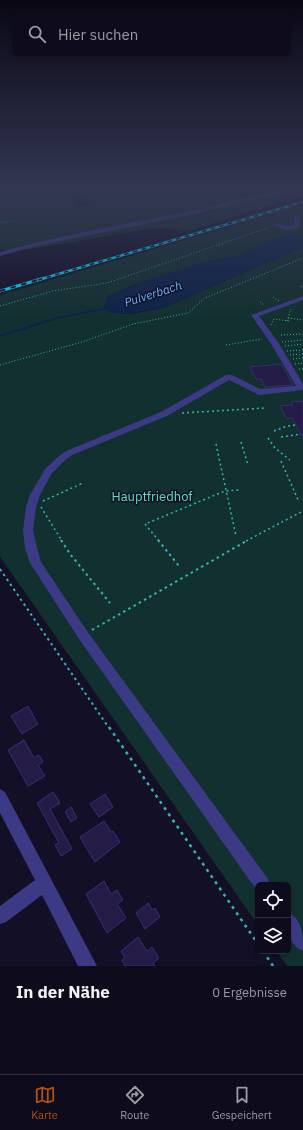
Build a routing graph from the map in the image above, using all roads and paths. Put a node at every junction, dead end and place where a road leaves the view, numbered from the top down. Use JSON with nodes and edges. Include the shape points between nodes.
{"nodes":[{"id":1,"x":84,"y":234,"type":"edge"},
{"id":2,"x":250,"y":234,"type":"edge"},
{"id":3,"x":0,"y":254,"type":"edge"},
{"id":4,"x":303,"y":258,"type":"edge"},
{"id":5,"x":301,"y":286,"type":"dead end"},
{"id":6,"x":303,"y":288,"type":"edge"},
{"id":7,"x":303,"y":298,"type":"edge"},
{"id":8,"x":293,"y":302,"type":"junction"},
{"id":9,"x":0,"y":306,"type":"edge"},
{"id":10,"x":288,"y":318,"type":"junction"},
{"id":11,"x":303,"y":320,"type":"edge"},
{"id":12,"x":266,"y":330,"type":"junction"},
{"id":13,"x":303,"y":334,"type":"edge"},
{"id":14,"x":281,"y":335,"type":"dead end"},
{"id":15,"x":303,"y":340,"type":"edge"},
{"id":16,"x":303,"y":344,"type":"edge"},
{"id":17,"x":226,"y":345,"type":"dead end"},
{"id":18,"x":277,"y":347,"type":"junction"},
{"id":19,"x":303,"y":350,"type":"edge"},
{"id":20,"x":303,"y":354,"type":"edge"},
{"id":21,"x":0,"y":364,"type":"edge"},
{"id":22,"x":265,"y":408,"type":"dead end"},
{"id":23,"x":164,"y":414,"type":"junction"},
{"id":24,"x":296,"y":425,"type":"dead end"},
{"id":25,"x":274,"y":431,"type":"dead end"},
{"id":26,"x":301,"y":434,"type":"dead end"},
{"id":27,"x":281,"y":437,"type":"dead end"},
{"id":28,"x":268,"y":438,"type":"dead end"},
{"id":29,"x":240,"y":442,"type":"dead end"},
{"id":30,"x":216,"y":444,"type":"dead end"},
{"id":31,"x":290,"y":460,"type":"dead end"},
{"id":32,"x":281,"y":461,"type":"dead end"},
{"id":33,"x":248,"y":465,"type":"dead end"},
{"id":34,"x":83,"y":482,"type":"dead end"},
{"id":35,"x":240,"y":490,"type":"dead end"},
{"id":36,"x":225,"y":491,"type":"junction"},
{"id":37,"x":299,"y":502,"type":"dead end"},
{"id":38,"x":303,"y":511,"type":"edge"},
{"id":39,"x":236,"y":536,"type":"dead end"},
{"id":40,"x":179,"y":566,"type":"dead end"},
{"id":41,"x":0,"y":569,"type":"edge"},
{"id":42,"x":110,"y":603,"type":"dead end"},
{"id":43,"x":83,"y":635,"type":"junction"},
{"id":44,"x":0,"y":797,"type":"edge"},
{"id":45,"x":260,"y":882,"type":"edge"},
{"id":46,"x":45,"y":883,"type":"junction"},
{"id":47,"x":0,"y":916,"type":"edge"},
{"id":48,"x":291,"y":925,"type":"edge"},
{"id":49,"x":255,"y":940,"type":"edge"},
{"id":50,"x":303,"y":942,"type":"edge"},
{"id":51,"x":265,"y":954,"type":"edge"},
{"id":52,"x":88,"y":966,"type":"edge"},
{"id":53,"x":273,"y":966,"type":"edge"}],
"edges":[{"from":1,"to":3,"type":"street"},
{"from":2,"to":9,"type":"path","via":[[107,283],[53,291]]},
{"from":4,"to":21,"type":"path","via":[[205,298],[188,313],[133,324],[75,344]]},
{"from":5,"to":6,"type":"path"},
{"from":7,"to":8,"type":"street"},
{"from":8,"to":10,"type":"path"},
{"from":8,"to":12,"type":"street","via":[[255,315]]},
{"from":10,"to":11,"type":"path"},
{"from":10,"to":12,"type":"path","via":[[288,321],[274,319],[271,327]]},
{"from":12,"to":18,"type":"street"},
{"from":13,"to":14,"type":"path"},
{"from":15,"to":18,"type":"path"},
{"from":16,"to":18,"type":"path"},
{"from":17,"to":18,"type":"path"},
{"from":18,"to":19,"type":"path"},
{"from":18,"to":20,"type":"path"},
{"from":18,"to":23,"type":"street","via":[[301,388],[259,392],[229,377]]},
{"from":22,"to":23,"type":"path"},
{"from":23,"to":43,"type":"street","via":[[61,459],[48,471],[32,502],[28,530],[36,563]]},
{"from":24,"to":25,"type":"path"},
{"from":26,"to":27,"type":"path"},
{"from":28,"to":31,"type":"path","via":[[275,448]]},
{"from":29,"to":33,"type":"path"},
{"from":30,"to":36,"type":"path"},
{"from":32,"to":37,"type":"path"},
{"from":34,"to":42,"type":"path","via":[[38,503],[70,554]]},
{"from":35,"to":36,"type":"path"},
{"from":36,"to":39,"type":"path"},
{"from":36,"to":40,"type":"path","via":[[145,524]]},
{"from":38,"to":43,"type":"path"},
{"from":41,"to":49,"type":"path"},
{"from":43,"to":45,"type":"street"},
{"from":44,"to":46,"type":"street"},
{"from":46,"to":47,"type":"street"},
{"from":46,"to":52,"type":"street"},
{"from":48,"to":50,"type":"street"},
{"from":51,"to":53,"type":"path"}]}
